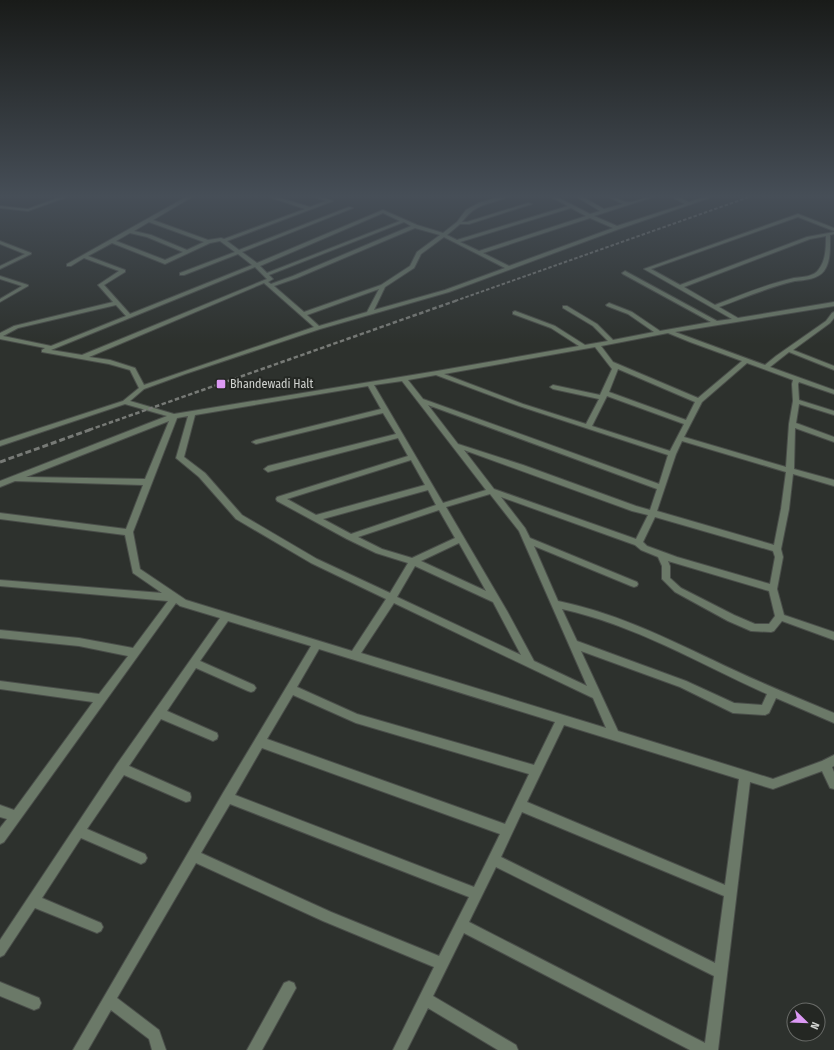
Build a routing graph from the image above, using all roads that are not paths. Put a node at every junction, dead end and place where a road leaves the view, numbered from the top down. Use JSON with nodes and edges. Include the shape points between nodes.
{"nodes":[{"id":1,"x":10,"y":246,"type":"edge"},
{"id":2,"x":104,"y":246,"type":"edge"},
{"id":3,"x":123,"y":246,"type":"edge"},
{"id":4,"x":173,"y":246,"type":"edge"},
{"id":5,"x":200,"y":246,"type":"edge"},
{"id":6,"x":230,"y":246,"type":"edge"},
{"id":7,"x":256,"y":246,"type":"edge"},
{"id":8,"x":300,"y":246,"type":"edge"},
{"id":9,"x":342,"y":246,"type":"edge"},
{"id":10,"x":368,"y":246,"type":"edge"},
{"id":11,"x":429,"y":246,"type":"edge"},
{"id":12,"x":464,"y":246,"type":"edge"},
{"id":13,"x":499,"y":246,"type":"edge"},
{"id":14,"x":568,"y":246,"type":"edge"},
{"id":15,"x":710,"y":246,"type":"edge"},
{"id":16,"x":788,"y":246,"type":"edge"},
{"id":17,"x":828,"y":246,"type":"edge"},
{"id":18,"x":188,"y":252,"type":"junction"},
{"id":19,"x":238,"y":253,"type":"junction"},
{"id":20,"x":478,"y":253,"type":"junction"},
{"id":21,"x":85,"y":256,"type":"junction"},
{"id":22,"x":69,"y":264,"type":"dead end"},
{"id":23,"x":256,"y":265,"type":"junction"},
{"id":24,"x":0,"y":268,"type":"edge"},
{"id":25,"x":509,"y":268,"type":"junction"},
{"id":26,"x":626,"y":273,"type":"dead end"},
{"id":27,"x":182,"y":274,"type":"dead end"},
{"id":28,"x":0,"y":277,"type":"edge"},
{"id":29,"x":266,"y":278,"type":"junction"},
{"id":30,"x":270,"y":286,"type":"junction"},
{"id":31,"x":383,"y":286,"type":"junction"},
{"id":32,"x":680,"y":287,"type":"junction"},
{"id":33,"x":0,"y":301,"type":"edge"},
{"id":34,"x":117,"y":303,"type":"junction"},
{"id":35,"x":609,"y":304,"type":"dead end"},
{"id":36,"x":834,"y":304,"type":"edge"},
{"id":37,"x":565,"y":307,"type":"dead end"},
{"id":38,"x":715,"y":307,"type":"junction"},
{"id":39,"x":514,"y":313,"type":"dead end"},
{"id":40,"x":304,"y":314,"type":"junction"},
{"id":41,"x":369,"y":314,"type":"junction"},
{"id":42,"x":834,"y":314,"type":"edge"},
{"id":43,"x":128,"y":316,"type":"junction"},
{"id":44,"x":738,"y":320,"type":"junction"},
{"id":45,"x":716,"y":323,"type":"junction"},
{"id":46,"x":831,"y":324,"type":"edge"},
{"id":47,"x":318,"y":328,"type":"junction"},
{"id":48,"x":668,"y":330,"type":"junction"},
{"id":49,"x":658,"y":332,"type":"junction"},
{"id":50,"x":0,"y":336,"type":"edge"},
{"id":51,"x":612,"y":342,"type":"junction"},
{"id":52,"x":597,"y":345,"type":"junction"},
{"id":53,"x":584,"y":347,"type":"junction"},
{"id":54,"x":53,"y":348,"type":"junction"},
{"id":55,"x":788,"y":350,"type":"junction"},
{"id":56,"x":83,"y":357,"type":"junction"},
{"id":57,"x":746,"y":360,"type":"junction"},
{"id":58,"x":834,"y":360,"type":"edge"},
{"id":59,"x":612,"y":364,"type":"junction"},
{"id":60,"x":831,"y":367,"type":"edge"},
{"id":61,"x":766,"y":368,"type":"junction"},
{"id":62,"x":437,"y":373,"type":"junction"},
{"id":63,"x":402,"y":378,"type":"junction"},
{"id":64,"x":797,"y":378,"type":"junction"},
{"id":65,"x":370,"y":384,"type":"junction"},
{"id":66,"x":553,"y":387,"type":"dead end"},
{"id":67,"x":142,"y":388,"type":"junction"},
{"id":68,"x":834,"y":392,"type":"edge"},
{"id":69,"x":604,"y":396,"type":"junction"},
{"id":70,"x":420,"y":400,"type":"junction"},
{"id":71,"x":699,"y":401,"type":"junction"},
{"id":72,"x":796,"y":401,"type":"junction"},
{"id":73,"x":125,"y":402,"type":"junction"},
{"id":74,"x":385,"y":410,"type":"junction"},
{"id":75,"x":192,"y":413,"type":"junction"},
{"id":76,"x":834,"y":414,"type":"edge"},
{"id":77,"x":174,"y":416,"type":"junction"},
{"id":78,"x":688,"y":423,"type":"junction"},
{"id":79,"x":792,"y":424,"type":"junction"},
{"id":80,"x":588,"y":427,"type":"junction"},
{"id":81,"x":400,"y":435,"type":"junction"},
{"id":82,"x":680,"y":438,"type":"junction"},
{"id":83,"x":834,"y":440,"type":"edge"},
{"id":84,"x":256,"y":442,"type":"dead end"},
{"id":85,"x":0,"y":444,"type":"edge"},
{"id":86,"x":455,"y":445,"type":"junction"},
{"id":87,"x":672,"y":454,"type":"junction"},
{"id":88,"x":412,"y":457,"type":"junction"},
{"id":89,"x":268,"y":469,"type":"dead end"},
{"id":90,"x":790,"y":470,"type":"junction"},
{"id":91,"x":13,"y":479,"type":"junction"},
{"id":92,"x":148,"y":482,"type":"junction"},
{"id":93,"x":834,"y":483,"type":"edge"},
{"id":94,"x":0,"y":484,"type":"edge"},
{"id":95,"x":429,"y":487,"type":"junction"},
{"id":96,"x":660,"y":487,"type":"junction"},
{"id":97,"x":491,"y":491,"type":"junction"},
{"id":98,"x":441,"y":506,"type":"junction"},
{"id":99,"x":653,"y":512,"type":"junction"},
{"id":100,"x":0,"y":516,"type":"edge"},
{"id":101,"x":316,"y":518,"type":"junction"},
{"id":102,"x":129,"y":532,"type":"junction"},
{"id":103,"x":350,"y":537,"type":"junction"},
{"id":104,"x":460,"y":540,"type":"junction"},
{"id":105,"x":526,"y":540,"type":"junction"},
{"id":106,"x":638,"y":543,"type":"junction"},
{"id":107,"x":777,"y":549,"type":"junction"},
{"id":108,"x":661,"y":555,"type":"junction"},
{"id":109,"x":413,"y":561,"type":"junction"},
{"id":110,"x":0,"y":582,"type":"edge"},
{"id":111,"x":634,"y":584,"type":"dead end"},
{"id":112,"x":773,"y":589,"type":"junction"},
{"id":113,"x":175,"y":598,"type":"junction"},
{"id":114,"x":392,"y":598,"type":"junction"},
{"id":115,"x":496,"y":601,"type":"junction"},
{"id":116,"x":555,"y":604,"type":"junction"},
{"id":117,"x":226,"y":616,"type":"junction"},
{"id":118,"x":780,"y":617,"type":"junction"},
{"id":119,"x":0,"y":634,"type":"edge"},
{"id":120,"x":834,"y":636,"type":"edge"},
{"id":121,"x":317,"y":644,"type":"junction"},
{"id":122,"x":573,"y":644,"type":"junction"},
{"id":123,"x":135,"y":653,"type":"junction"},
{"id":124,"x":355,"y":655,"type":"junction"},
{"id":125,"x":194,"y":663,"type":"junction"},
{"id":126,"x":531,"y":664,"type":"junction"},
{"id":127,"x":0,"y":685,"type":"edge"},
{"id":128,"x":251,"y":688,"type":"dead end"},
{"id":129,"x":291,"y":689,"type":"junction"},
{"id":130,"x":774,"y":692,"type":"junction"},
{"id":131,"x":596,"y":695,"type":"junction"},
{"id":132,"x":102,"y":699,"type":"junction"},
{"id":133,"x":159,"y":713,"type":"junction"},
{"id":134,"x":834,"y":718,"type":"edge"},
{"id":135,"x":562,"y":719,"type":"junction"},
{"id":136,"x":614,"y":735,"type":"junction"},
{"id":137,"x":213,"y":736,"type":"dead end"},
{"id":138,"x":260,"y":742,"type":"junction"},
{"id":139,"x":830,"y":762,"type":"edge"},
{"id":140,"x":121,"y":768,"type":"junction"},
{"id":141,"x":537,"y":771,"type":"junction"},
{"id":142,"x":745,"y":775,"type":"junction"},
{"id":143,"x":834,"y":784,"type":"edge"},
{"id":144,"x":186,"y":797,"type":"dead end"},
{"id":145,"x":227,"y":797,"type":"junction"},
{"id":146,"x":520,"y":805,"type":"junction"},
{"id":147,"x":0,"y":811,"type":"edge"},
{"id":148,"x":16,"y":816,"type":"junction"},
{"id":149,"x":79,"y":830,"type":"junction"},
{"id":150,"x":507,"y":831,"type":"junction"},
{"id":151,"x":0,"y":838,"type":"edge"},
{"id":152,"x":194,"y":856,"type":"junction"},
{"id":153,"x":141,"y":858,"type":"dead end"},
{"id":154,"x":493,"y":859,"type":"junction"},
{"id":155,"x":729,"y":892,"type":"junction"},
{"id":156,"x":476,"y":894,"type":"junction"},
{"id":157,"x":33,"y":901,"type":"junction"},
{"id":158,"x":462,"y":925,"type":"junction"},
{"id":159,"x":97,"y":927,"type":"dead end"},
{"id":160,"x":0,"y":951,"type":"edge"},
{"id":161,"x":442,"y":964,"type":"junction"},
{"id":162,"x":721,"y":973,"type":"junction"},
{"id":163,"x":289,"y":988,"type":"dead end"},
{"id":164,"x":0,"y":989,"type":"edge"},
{"id":165,"x":425,"y":999,"type":"junction"},
{"id":166,"x":109,"y":1000,"type":"junction"},
{"id":167,"x":34,"y":1003,"type":"dead end"},
{"id":168,"x":80,"y":1050,"type":"edge"},
{"id":169,"x":159,"y":1050,"type":"edge"},
{"id":170,"x":254,"y":1050,"type":"edge"},
{"id":171,"x":400,"y":1050,"type":"edge"},
{"id":172,"x":511,"y":1050,"type":"edge"},
{"id":173,"x":704,"y":1050,"type":"edge"},
{"id":174,"x":711,"y":1050,"type":"edge"}],
"edges":[{"from":1,"to":24,"type":"lane","via":[[29,254]]},
{"from":2,"to":21,"type":"street"},
{"from":3,"to":18,"type":"street","via":[[165,262]]},
{"from":4,"to":18,"type":"street"},
{"from":5,"to":18,"type":"street"},
{"from":6,"to":19,"type":"street"},
{"from":7,"to":19,"type":"street"},
{"from":8,"to":23,"type":"street"},
{"from":9,"to":29,"type":"street"},
{"from":10,"to":30,"type":"street"},
{"from":11,"to":31,"type":"street","via":[[419,253],[412,268]]},
{"from":12,"to":20,"type":"street"},
{"from":13,"to":20,"type":"street"},
{"from":14,"to":25,"type":"street"},
{"from":15,"to":32,"type":"street","via":[[647,269]]},
{"from":16,"to":32,"type":"street"},
{"from":17,"to":38,"type":"street","via":[[825,263],[814,276],[780,283]]},
{"from":19,"to":23,"type":"street"},
{"from":19,"to":27,"type":"street"},
{"from":20,"to":25,"type":"street"},
{"from":21,"to":22,"type":"street"},
{"from":21,"to":34,"type":"street","via":[[123,271],[101,285]]},
{"from":23,"to":29,"type":"street"},
{"from":23,"to":43,"type":"street"},
{"from":25,"to":41,"type":"street","via":[[447,291]]},
{"from":26,"to":45,"type":"street"},
{"from":28,"to":33,"type":"lane","via":[[26,286]]},
{"from":29,"to":30,"type":"street"},
{"from":29,"to":56,"type":"street"},
{"from":30,"to":40,"type":"street"},
{"from":31,"to":40,"type":"street"},
{"from":31,"to":41,"type":"street"},
{"from":32,"to":38,"type":"street"},
{"from":34,"to":43,"type":"street"},
{"from":34,"to":50,"type":"street","via":[[16,327]]},
{"from":35,"to":49,"type":"street","via":[[635,316]]},
{"from":36,"to":44,"type":"street"},
{"from":37,"to":51,"type":"street","via":[[594,325]]},
{"from":38,"to":44,"type":"street"},
{"from":39,"to":53,"type":"street","via":[[553,327]]},
{"from":40,"to":47,"type":"street"},
{"from":41,"to":47,"type":"street"},
{"from":42,"to":46,"type":"street"},
{"from":43,"to":54,"type":"street"},
{"from":44,"to":45,"type":"street"},
{"from":45,"to":48,"type":"street"},
{"from":46,"to":55,"type":"street"},
{"from":47,"to":67,"type":"street"},
{"from":48,"to":49,"type":"street"},
{"from":48,"to":57,"type":"street"},
{"from":49,"to":51,"type":"street"},
{"from":50,"to":54,"type":"street"},
{"from":51,"to":52,"type":"street"},
{"from":52,"to":53,"type":"street"},
{"from":52,"to":59,"type":"street"},
{"from":53,"to":62,"type":"street"},
{"from":54,"to":56,"type":"street","via":[[44,351]]},
{"from":55,"to":60,"type":"street"},
{"from":55,"to":61,"type":"street"},
{"from":56,"to":67,"type":"street","via":[[133,369]]},
{"from":57,"to":61,"type":"street"},
{"from":57,"to":71,"type":"street"},
{"from":58,"to":60,"type":"street"},
{"from":59,"to":69,"type":"street","via":[[615,369]]},
{"from":59,"to":71,"type":"street"},
{"from":61,"to":64,"type":"street"},
{"from":62,"to":63,"type":"street"},
{"from":62,"to":80,"type":"street"},
{"from":63,"to":65,"type":"street"},
{"from":63,"to":70,"type":"street"},
{"from":64,"to":68,"type":"street"},
{"from":64,"to":72,"type":"street"},
{"from":65,"to":74,"type":"street"},
{"from":65,"to":75,"type":"street"},
{"from":66,"to":69,"type":"street"},
{"from":67,"to":73,"type":"street"},
{"from":69,"to":78,"type":"street"},
{"from":69,"to":80,"type":"street"},
{"from":70,"to":86,"type":"street"},
{"from":70,"to":96,"type":"street"},
{"from":71,"to":78,"type":"street"},
{"from":72,"to":76,"type":"street"},
{"from":72,"to":79,"type":"street"},
{"from":73,"to":77,"type":"street"},
{"from":73,"to":85,"type":"street"},
{"from":74,"to":81,"type":"street"},
{"from":74,"to":84,"type":"street"},
{"from":75,"to":77,"type":"street"},
{"from":75,"to":114,"type":"street","via":[[180,458],[202,475],[240,517],[314,561]]},
{"from":77,"to":91,"type":"street"},
{"from":77,"to":92,"type":"street"},
{"from":78,"to":82,"type":"street"},
{"from":79,"to":83,"type":"street"},
{"from":79,"to":90,"type":"street"},
{"from":80,"to":87,"type":"street"},
{"from":81,"to":88,"type":"street"},
{"from":81,"to":89,"type":"street"},
{"from":82,"to":87,"type":"street"},
{"from":82,"to":90,"type":"street"},
{"from":86,"to":97,"type":"street"},
{"from":86,"to":99,"type":"street","via":[[635,509]]},
{"from":87,"to":96,"type":"street"},
{"from":88,"to":95,"type":"street"},
{"from":88,"to":101,"type":"street","via":[[280,499]]},
{"from":90,"to":93,"type":"street"},
{"from":90,"to":107,"type":"street"},
{"from":91,"to":92,"type":"street"},
{"from":91,"to":94,"type":"street"},
{"from":92,"to":102,"type":"street"},
{"from":95,"to":98,"type":"street"},
{"from":95,"to":101,"type":"street"},
{"from":96,"to":99,"type":"street"},
{"from":97,"to":98,"type":"street"},
{"from":97,"to":105,"type":"street","via":[[522,530]]},
{"from":97,"to":106,"type":"street"},
{"from":98,"to":103,"type":"street"},
{"from":98,"to":104,"type":"street"},
{"from":99,"to":106,"type":"street"},
{"from":99,"to":107,"type":"street"},
{"from":100,"to":102,"type":"street"},
{"from":101,"to":103,"type":"street"},
{"from":102,"to":113,"type":"street","via":[[136,571]]},
{"from":103,"to":109,"type":"street","via":[[379,551]]},
{"from":104,"to":109,"type":"street"},
{"from":104,"to":115,"type":"street"},
{"from":105,"to":111,"type":"street"},
{"from":105,"to":116,"type":"street"},
{"from":106,"to":108,"type":"street"},
{"from":107,"to":112,"type":"street","via":[[779,558]]},
{"from":108,"to":112,"type":"street"},
{"from":108,"to":118,"type":"street","via":[[666,566],[666,579],[671,585],[712,608],[754,628],[771,628]]},
{"from":109,"to":114,"type":"street"},
{"from":109,"to":115,"type":"street"},
{"from":110,"to":113,"type":"street"},
{"from":112,"to":118,"type":"street"},
{"from":113,"to":117,"type":"street","via":[[183,603]]},
{"from":113,"to":123,"type":"street"},
{"from":114,"to":124,"type":"street"},
{"from":114,"to":126,"type":"street"},
{"from":115,"to":126,"type":"street"},
{"from":116,"to":122,"type":"street"},
{"from":116,"to":130,"type":"street","via":[[581,609],[641,630]]},
{"from":117,"to":121,"type":"street"},
{"from":117,"to":125,"type":"street"},
{"from":118,"to":120,"type":"street"},
{"from":119,"to":123,"type":"street","via":[[80,642]]},
{"from":121,"to":124,"type":"street"},
{"from":121,"to":129,"type":"street"},
{"from":122,"to":130,"type":"street","via":[[683,684],[733,708],[764,710]]},
{"from":122,"to":131,"type":"street"},
{"from":123,"to":132,"type":"street"},
{"from":124,"to":135,"type":"street"},
{"from":125,"to":128,"type":"street"},
{"from":125,"to":133,"type":"street"},
{"from":126,"to":131,"type":"street"},
{"from":127,"to":132,"type":"street"},
{"from":129,"to":138,"type":"street"},
{"from":129,"to":141,"type":"street","via":[[356,718]]},
{"from":130,"to":134,"type":"street"},
{"from":131,"to":136,"type":"street"},
{"from":132,"to":148,"type":"street"},
{"from":133,"to":137,"type":"street"},
{"from":133,"to":140,"type":"street"},
{"from":135,"to":136,"type":"street"},
{"from":135,"to":141,"type":"street"},
{"from":136,"to":142,"type":"street"},
{"from":138,"to":145,"type":"street"},
{"from":138,"to":150,"type":"street"},
{"from":139,"to":142,"type":"street","via":[[773,784]]},
{"from":139,"to":143,"type":"street"},
{"from":140,"to":144,"type":"street"},
{"from":140,"to":149,"type":"street"},
{"from":141,"to":146,"type":"street"},
{"from":142,"to":155,"type":"street"},
{"from":145,"to":152,"type":"street"},
{"from":145,"to":156,"type":"street"},
{"from":146,"to":150,"type":"street"},
{"from":146,"to":155,"type":"street"},
{"from":147,"to":148,"type":"street"},
{"from":148,"to":151,"type":"street"},
{"from":149,"to":153,"type":"street"},
{"from":149,"to":157,"type":"street"},
{"from":150,"to":154,"type":"street"},
{"from":152,"to":161,"type":"street","via":[[327,917]]},
{"from":152,"to":166,"type":"street"},
{"from":154,"to":156,"type":"street"},
{"from":154,"to":162,"type":"street"},
{"from":155,"to":162,"type":"street"},
{"from":156,"to":158,"type":"street"},
{"from":157,"to":159,"type":"street"},
{"from":157,"to":160,"type":"street"},
{"from":158,"to":161,"type":"street"},
{"from":158,"to":173,"type":"street"},
{"from":161,"to":165,"type":"street"},
{"from":162,"to":174,"type":"street"},
{"from":163,"to":170,"type":"street"},
{"from":164,"to":167,"type":"street"},
{"from":165,"to":171,"type":"street"},
{"from":165,"to":172,"type":"street"},
{"from":166,"to":168,"type":"street"},
{"from":166,"to":169,"type":"street","via":[[154,1035]]}]}
